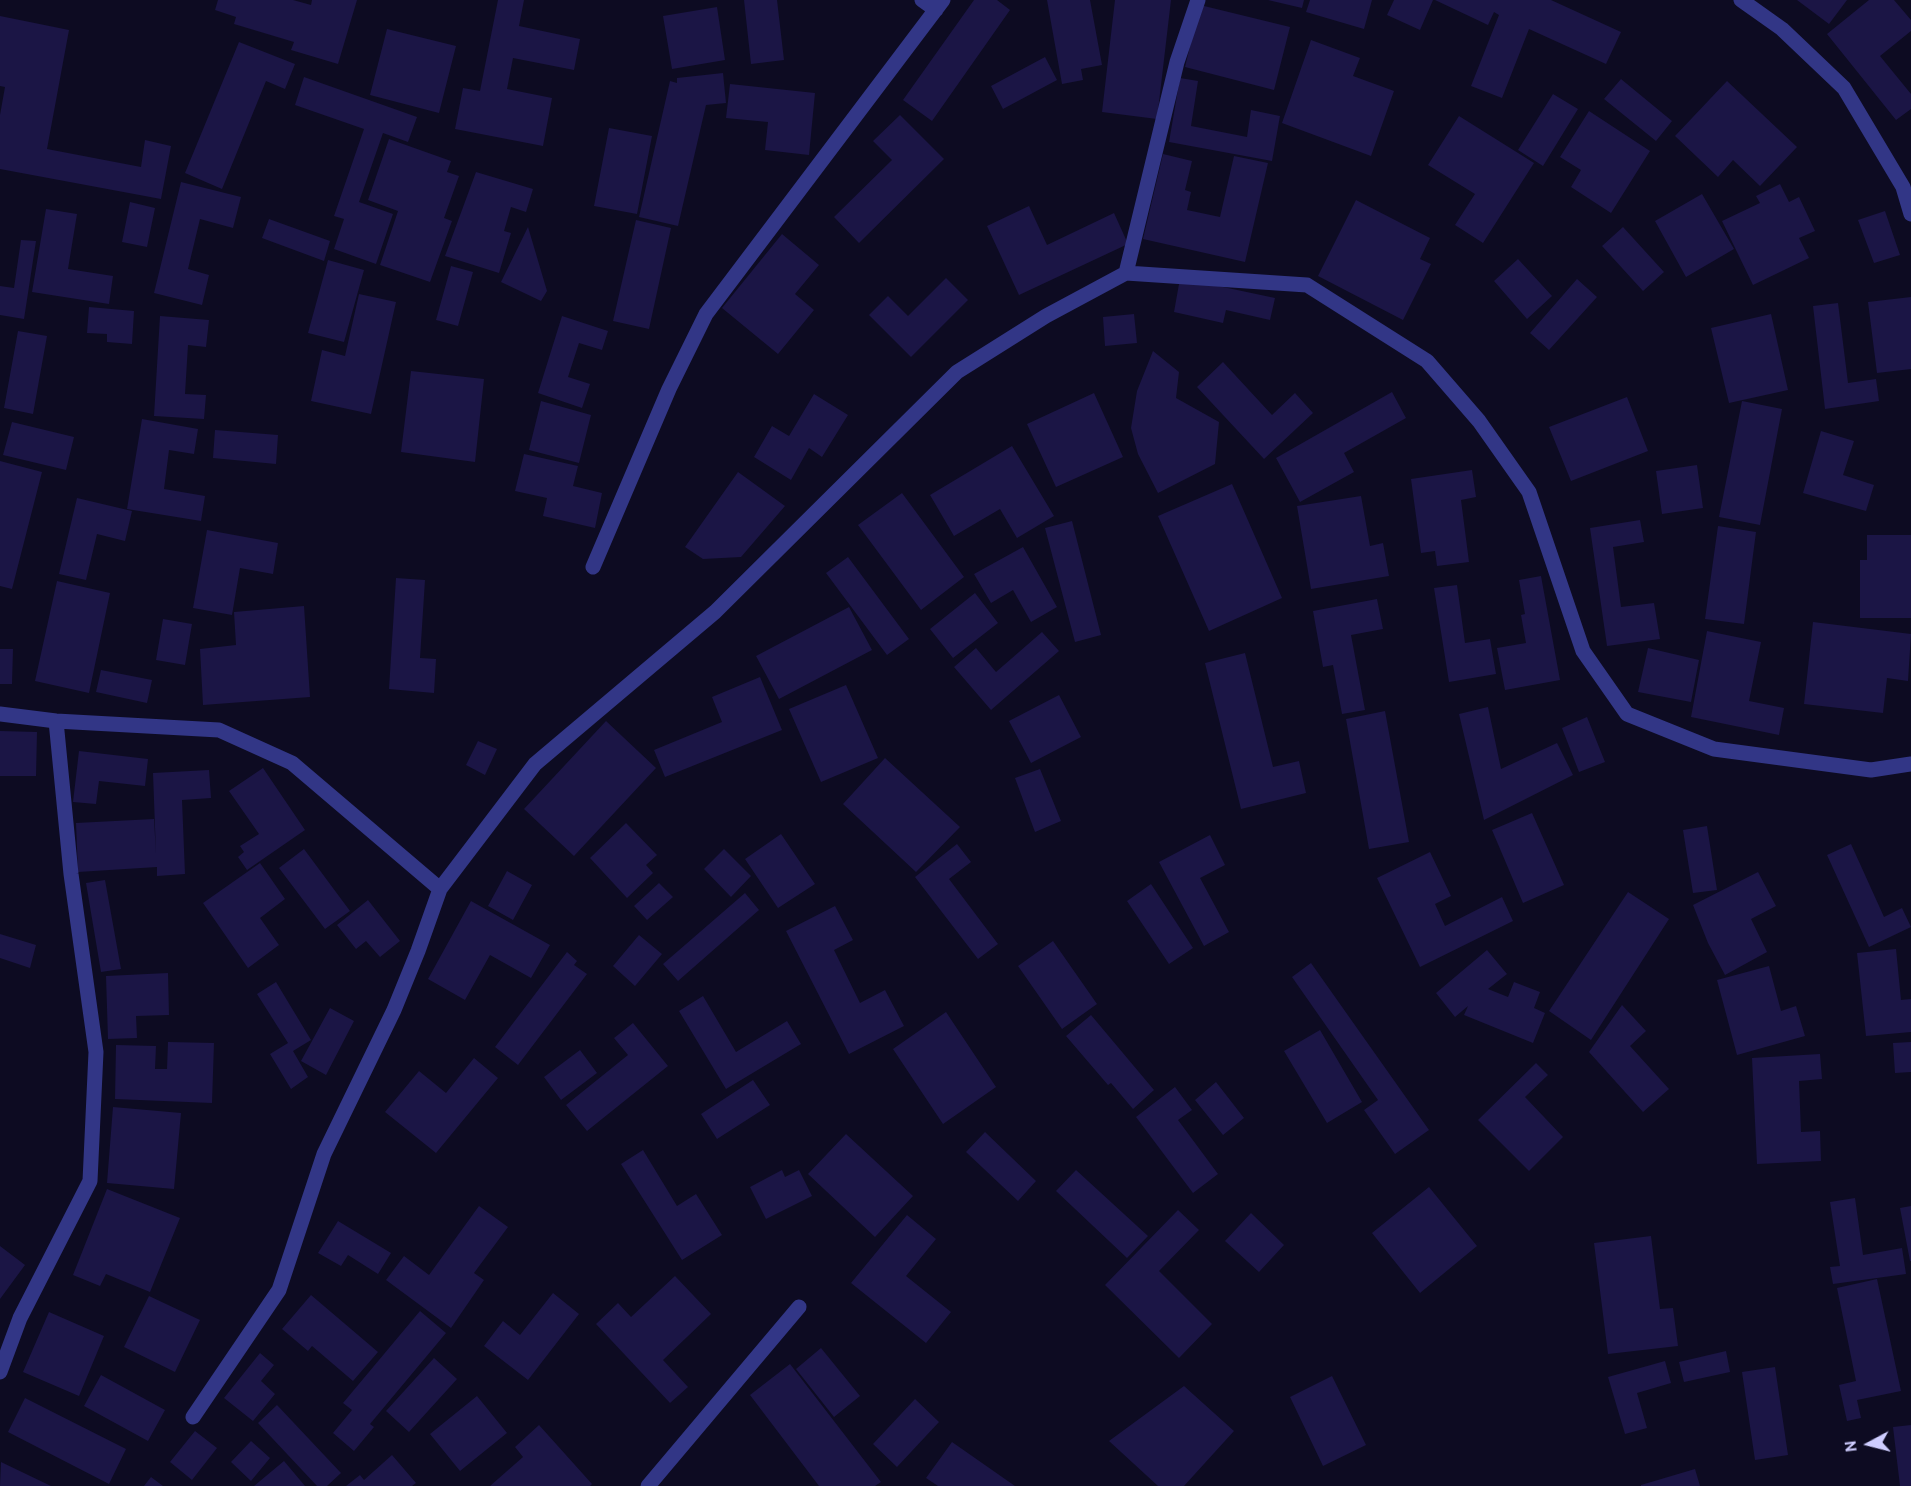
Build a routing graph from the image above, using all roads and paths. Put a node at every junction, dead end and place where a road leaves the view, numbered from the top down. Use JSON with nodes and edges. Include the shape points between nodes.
{"nodes":[{"id":1,"x":922,"y":0,"type":"edge"},
{"id":2,"x":1198,"y":0,"type":"edge"},
{"id":3,"x":1740,"y":0,"type":"edge"},
{"id":4,"x":939,"y":5,"type":"edge"},
{"id":5,"x":1911,"y":214,"type":"edge"},
{"id":6,"x":1126,"y":273,"type":"junction"},
{"id":7,"x":593,"y":567,"type":"dead end"},
{"id":8,"x":0,"y":714,"type":"edge"},
{"id":9,"x":56,"y":721,"type":"junction"},
{"id":10,"x":1911,"y":764,"type":"edge"},
{"id":11,"x":440,"y":889,"type":"junction"},
{"id":12,"x":799,"y":1307,"type":"dead end"},
{"id":13,"x":0,"y":1372,"type":"edge"},
{"id":14,"x":193,"y":1417,"type":"dead end"},
{"id":15,"x":648,"y":1486,"type":"edge"}],
"edges":[{"from":1,"to":4,"type":"street"},
{"from":2,"to":6,"type":"street","via":[[1177,62]]},
{"from":3,"to":5,"type":"street","via":[[1782,29],[1844,88],[1903,188]]},
{"from":4,"to":7,"type":"street","via":[[706,314],[669,389]]},
{"from":6,"to":10,"type":"street","via":[[1307,285],[1426,361],[1479,421],[1529,492],[1583,651],[1627,714],[1714,749],[1871,770]]},
{"from":6,"to":11,"type":"street","via":[[1046,316],[957,372],[715,612],[535,764]]},
{"from":8,"to":9,"type":"street"},
{"from":9,"to":11,"type":"street","via":[[219,730],[292,763]]},
{"from":9,"to":13,"type":"street","via":[[71,874],[96,1052],[90,1181],[20,1318]]},
{"from":11,"to":14,"type":"street","via":[[394,1010],[324,1154],[279,1290]]},
{"from":12,"to":15,"type":"street"}]}
